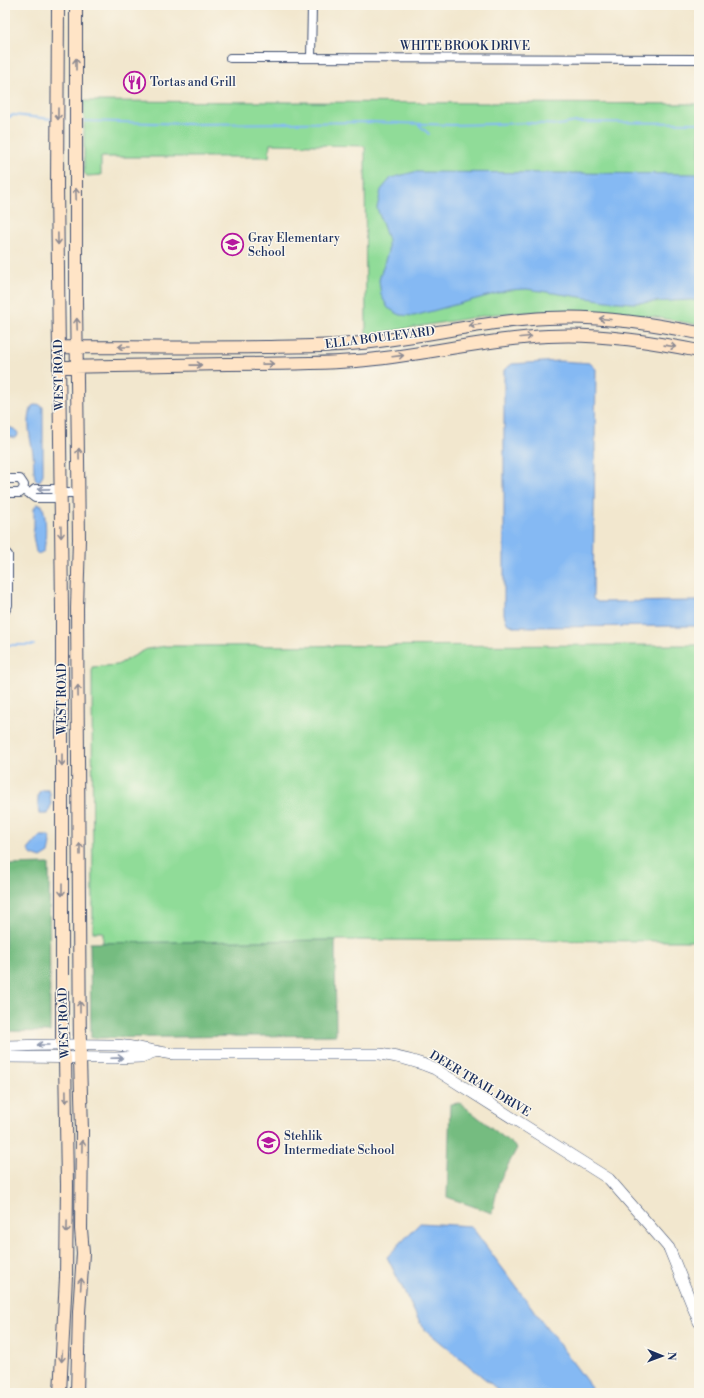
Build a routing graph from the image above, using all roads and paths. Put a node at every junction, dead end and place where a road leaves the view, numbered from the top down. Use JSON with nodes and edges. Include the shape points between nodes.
{"nodes":[{"id":1,"x":58,"y":5,"type":"edge"},
{"id":2,"x":76,"y":5,"type":"edge"},
{"id":3,"x":312,"y":5,"type":"edge"},
{"id":4,"x":230,"y":58,"type":"dead end"},
{"id":5,"x":311,"y":58,"type":"junction"},
{"id":6,"x":699,"y":59,"type":"edge"},
{"id":7,"x":644,"y":324,"type":"junction"},
{"id":8,"x":699,"y":333,"type":"edge"},
{"id":9,"x":641,"y":342,"type":"junction"},
{"id":10,"x":354,"y":344,"type":"junction"},
{"id":11,"x":59,"y":347,"type":"junction"},
{"id":12,"x":78,"y":347,"type":"junction"},
{"id":13,"x":229,"y":348,"type":"junction"},
{"id":14,"x":699,"y":351,"type":"edge"},
{"id":15,"x":357,"y":360,"type":"junction"},
{"id":16,"x":229,"y":364,"type":"junction"},
{"id":17,"x":59,"y":366,"type":"junction"},
{"id":18,"x":78,"y":366,"type":"junction"},
{"id":19,"x":5,"y":479,"type":"edge"},
{"id":20,"x":27,"y":491,"type":"junction"},
{"id":21,"x":5,"y":493,"type":"edge"},
{"id":22,"x":59,"y":493,"type":"junction"},
{"id":23,"x":79,"y":493,"type":"junction"},
{"id":24,"x":5,"y":552,"type":"edge"},
{"id":25,"x":78,"y":608,"type":"junction"},
{"id":26,"x":62,"y":609,"type":"junction"},
{"id":27,"x":5,"y":611,"type":"edge"},
{"id":28,"x":62,"y":713,"type":"junction"},
{"id":29,"x":78,"y":713,"type":"junction"},
{"id":30,"x":80,"y":936,"type":"junction"},
{"id":31,"x":62,"y":937,"type":"junction"},
{"id":32,"x":62,"y":1045,"type":"junction"},
{"id":33,"x":5,"y":1046,"type":"edge"},
{"id":34,"x":80,"y":1046,"type":"junction"},
{"id":35,"x":154,"y":1052,"type":"junction"},
{"id":36,"x":5,"y":1057,"type":"edge"},
{"id":37,"x":65,"y":1058,"type":"junction"},
{"id":38,"x":80,"y":1058,"type":"junction"},
{"id":39,"x":67,"y":1185,"type":"junction"},
{"id":40,"x":81,"y":1185,"type":"junction"},
{"id":41,"x":65,"y":1311,"type":"junction"},
{"id":42,"x":79,"y":1312,"type":"junction"},
{"id":43,"x":699,"y":1322,"type":"edge"},
{"id":44,"x":60,"y":1393,"type":"edge"},
{"id":45,"x":77,"y":1393,"type":"edge"}],
"edges":[{"from":1,"to":11,"type":"main road","name":"WEST ROAD","one_way":true},
{"from":12,"to":2,"type":"main road","name":"WEST ROAD","one_way":true},
{"from":3,"to":5,"type":"street"},
{"from":4,"to":5,"type":"street","name":"WHITE BROOK DRIVE"},
{"from":5,"to":6,"type":"street","name":"WHITE BROOK DRIVE"},
{"from":7,"to":8,"type":"main road","name":"ELLA BOULEVARD"},
{"from":7,"to":9,"type":"main road"},
{"from":7,"to":10,"type":"main road","name":"ELLA BOULEVARD","one_way":true,"via":[[594,318],[548,318],[484,324]]},
{"from":9,"to":14,"type":"main road","name":"ELLA BOULEVARD","one_way":true},
{"from":15,"to":9,"type":"main road","name":"ELLA BOULEVARD","one_way":true,"via":[[549,336],[593,336]]},
{"from":10,"to":13,"type":"main road","name":"ELLA BOULEVARD"},
{"from":10,"to":15,"type":"main road"},
{"from":11,"to":12,"type":"main road","name":"ELLA BOULEVARD"},
{"from":11,"to":17,"type":"main road","name":"WEST ROAD"},
{"from":13,"to":12,"type":"main road","name":"ELLA BOULEVARD","one_way":true},
{"from":12,"to":18,"type":"main road","name":"WEST ROAD"},
{"from":13,"to":16,"type":"main road"},
{"from":16,"to":15,"type":"main road","name":"ELLA BOULEVARD","one_way":true,"via":[[296,364]]},
{"from":18,"to":16,"type":"main road","name":"ELLA BOULEVARD","one_way":true},
{"from":17,"to":18,"type":"main road","name":"ELLA BOULEVARD"},
{"from":17,"to":22,"type":"main road","name":"WEST ROAD"},
{"from":23,"to":18,"type":"main road","name":"WEST ROAD","one_way":true},
{"from":19,"to":20,"type":"street","via":[[20,479]]},
{"from":20,"to":21,"type":"street","via":[[18,494]]},
{"from":20,"to":22,"type":"street","via":[[35,498],[54,498]]},
{"from":22,"to":23,"type":"street"},
{"from":22,"to":26,"type":"main road","name":"WEST ROAD","one_way":true},
{"from":23,"to":25,"type":"main road","name":"WEST ROAD"},
{"from":24,"to":27,"type":"street","via":[[8,555],[8,605]]},
{"from":25,"to":26,"type":"main road"},
{"from":29,"to":25,"type":"main road","name":"WEST ROAD","one_way":true},
{"from":26,"to":28,"type":"main road","name":"WEST ROAD"},
{"from":28,"to":29,"type":"main road"},
{"from":28,"to":31,"type":"main road","name":"WEST ROAD","one_way":true},
{"from":30,"to":29,"type":"main road","name":"WEST ROAD","one_way":true},
{"from":30,"to":31,"type":"main road"},
{"from":34,"to":30,"type":"main road","name":"WEST ROAD","one_way":true},
{"from":31,"to":32,"type":"main road","name":"WEST ROAD"},
{"from":32,"to":33,"type":"street","name":"DEER TRAIL DRIVE","one_way":true},
{"from":32,"to":34,"type":"street","name":"DEER TRAIL DRIVE"},
{"from":32,"to":37,"type":"main road","name":"WEST ROAD"},
{"from":34,"to":35,"type":"street","name":"DEER TRAIL DRIVE","via":[[141,1047]]},
{"from":34,"to":38,"type":"main road","name":"WEST ROAD"},
{"from":38,"to":35,"type":"street","name":"DEER TRAIL DRIVE","one_way":true,"via":[[141,1057]]},
{"from":35,"to":43,"type":"street","name":"DEER TRAIL DRIVE","via":[[380,1054],[419,1062],[435,1069],[609,1179],[668,1248]]},
{"from":36,"to":37,"type":"street","name":"DEER TRAIL DRIVE"},
{"from":37,"to":38,"type":"street","name":"DEER TRAIL DRIVE"},
{"from":37,"to":39,"type":"main road","name":"WEST ROAD","one_way":true},
{"from":40,"to":38,"type":"main road","name":"WEST ROAD","one_way":true},
{"from":39,"to":40,"type":"main road"},
{"from":39,"to":41,"type":"main road","name":"WEST ROAD","one_way":true},
{"from":42,"to":40,"type":"main road","name":"WEST ROAD","one_way":true,"via":[[83,1252]]},
{"from":41,"to":42,"type":"main road"},
{"from":41,"to":44,"type":"main road","name":"WEST ROAD","one_way":true},
{"from":42,"to":45,"type":"main road","name":"WEST ROAD"}]}
